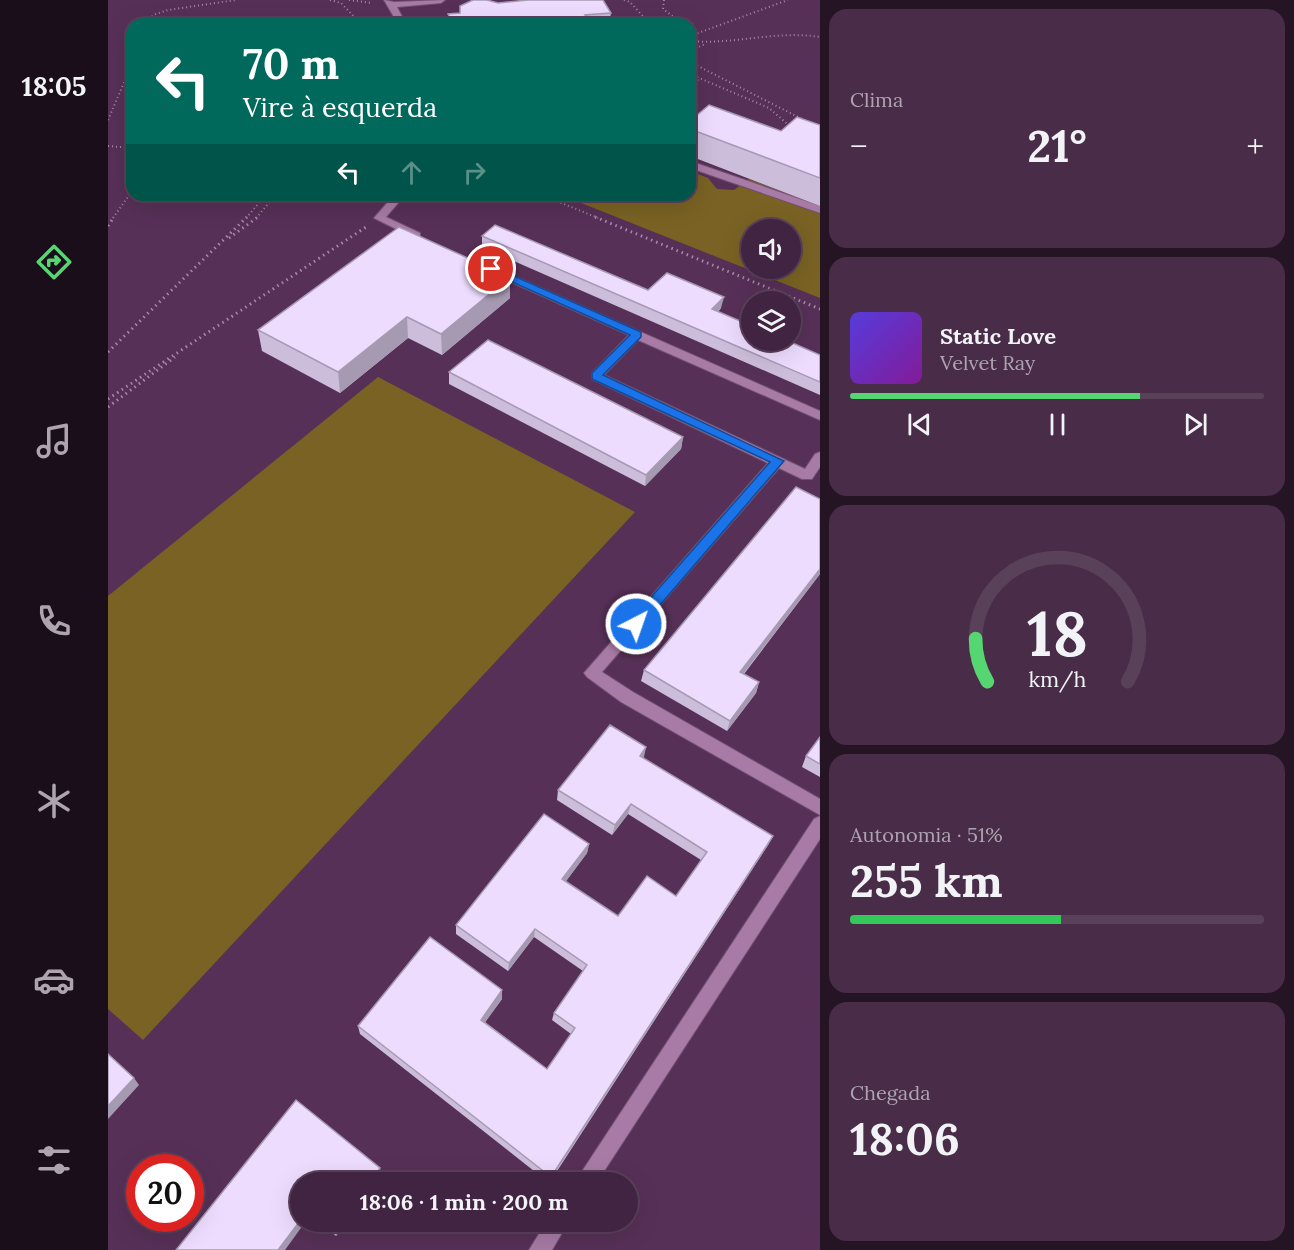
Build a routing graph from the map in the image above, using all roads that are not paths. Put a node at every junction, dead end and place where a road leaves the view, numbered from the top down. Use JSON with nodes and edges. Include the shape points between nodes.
{"nodes":[{"id":1,"x":441,"y":0,"type":"edge"},
{"id":2,"x":390,"y":3,"type":"edge"},
{"id":3,"x":399,"y":18,"type":"edge"},
{"id":4,"x":696,"y":166,"type":"edge"},
{"id":5,"x":395,"y":201,"type":"edge"},
{"id":6,"x":820,"y":210,"type":"edge"},
{"id":7,"x":423,"y":238,"type":"edge"},
{"id":8,"x":481,"y":264,"type":"edge"},
{"id":9,"x":637,"y":334,"type":"junction"},
{"id":10,"x":820,"y":416,"type":"edge"},
{"id":11,"x":820,"y":457,"type":"edge"},
{"id":12,"x":778,"y":461,"type":"junction"},
{"id":13,"x":820,"y":808,"type":"edge"},
{"id":14,"x":820,"y":824,"type":"edge"},
{"id":15,"x":592,"y":1172,"type":"edge"},
{"id":16,"x":552,"y":1232,"type":"edge"},
{"id":17,"x":540,"y":1250,"type":"edge"}],
"edges":[{"from":1,"to":2,"type":"lane"},
{"from":2,"to":3,"type":"lane"},
{"from":4,"to":6,"type":"lane"},
{"from":5,"to":7,"type":"lane","via":[[379,218]]},
{"from":8,"to":9,"type":"lane"},
{"from":9,"to":10,"type":"lane"},
{"from":9,"to":12,"type":"lane","via":[[596,376]]},
{"from":11,"to":12,"type":"lane","via":[[807,476]]},
{"from":12,"to":13,"type":"lane","via":[[592,673]]},
{"from":14,"to":15,"type":"lane"},
{"from":16,"to":17,"type":"lane"}]}
